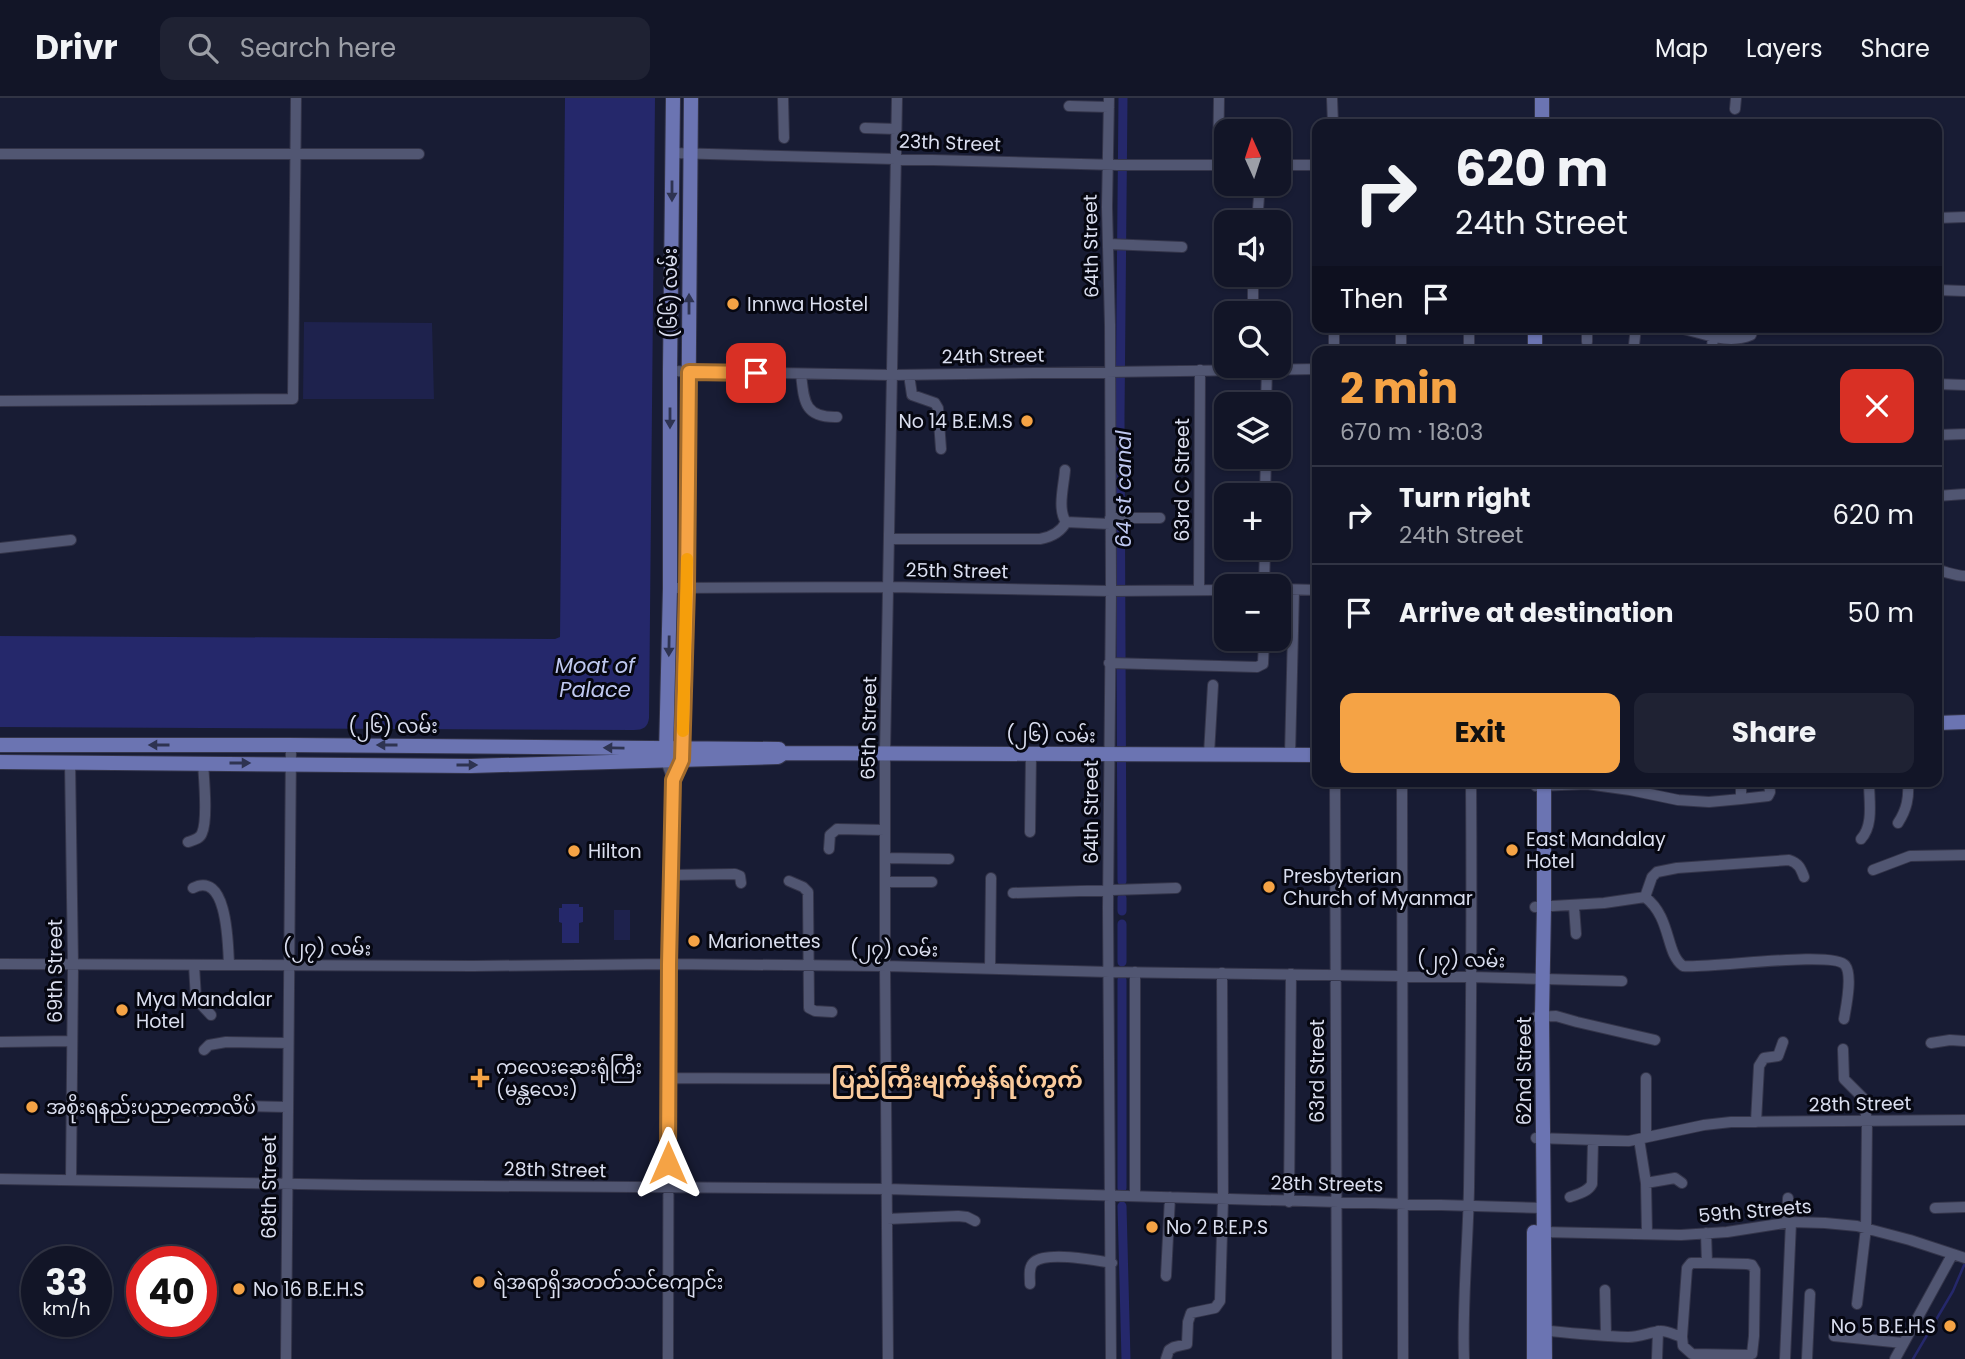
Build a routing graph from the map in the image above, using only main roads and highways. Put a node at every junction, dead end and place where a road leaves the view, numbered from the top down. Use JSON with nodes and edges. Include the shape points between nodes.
{"nodes":[{"id":1,"x":673,"y":98,"type":"edge"},
{"id":2,"x":691,"y":98,"type":"edge"},
{"id":3,"x":1535,"y":98,"type":"edge"},
{"id":4,"x":1542,"y":98,"type":"edge"},
{"id":5,"x":1535,"y":119,"type":"edge"},
{"id":6,"x":1542,"y":119,"type":"edge"},
{"id":7,"x":1965,"y":722,"type":"edge"},
{"id":8,"x":1942,"y":723,"type":"edge"},
{"id":9,"x":0,"y":746,"type":"edge"},
{"id":10,"x":666,"y":754,"type":"junction"},
{"id":11,"x":682,"y":754,"type":"junction"},
{"id":12,"x":1312,"y":755,"type":"edge"},
{"id":13,"x":0,"y":762,"type":"edge"},
{"id":14,"x":1540,"y":787,"type":"edge"},
{"id":15,"x":1539,"y":1208,"type":"junction"},
{"id":16,"x":1539,"y":1330,"type":"junction"},
{"id":17,"x":1534,"y":1359,"type":"edge"},
{"id":18,"x":1545,"y":1359,"type":"edge"}],
"edges":[{"from":1,"to":10,"type":"main road","name":"(၆၆) လမ်း","one_way":true},
{"from":11,"to":2,"type":"main road","name":"(၆၆) လမ်း","one_way":true},
{"from":3,"to":5,"type":"main road"},
{"from":4,"to":6,"type":"main road"},
{"from":7,"to":8,"type":"main road"},
{"from":10,"to":9,"type":"main road","name":"(၂၆) လမ်း","one_way":true,"via":[[291,745]]},
{"from":10,"to":11,"type":"main road","name":"(၂၆) လမ်း"},
{"from":13,"to":10,"type":"main road","name":"(၂၆) လမ်း","one_way":true,"via":[[484,765]]},
{"from":11,"to":12,"type":"main road","name":"(၂၆) လမ်း","via":[[777,748],[784,753]]},
{"from":14,"to":15,"type":"main road","name":"62nd Street"},
{"from":15,"to":16,"type":"main road","name":"62nd Street"},
{"from":15,"to":16,"type":"main road","name":"62nd Street","via":[[1543,1233]]},
{"from":16,"to":17,"type":"main road","name":"62nd Street"},
{"from":16,"to":18,"type":"main road","name":"62nd Street"}]}
